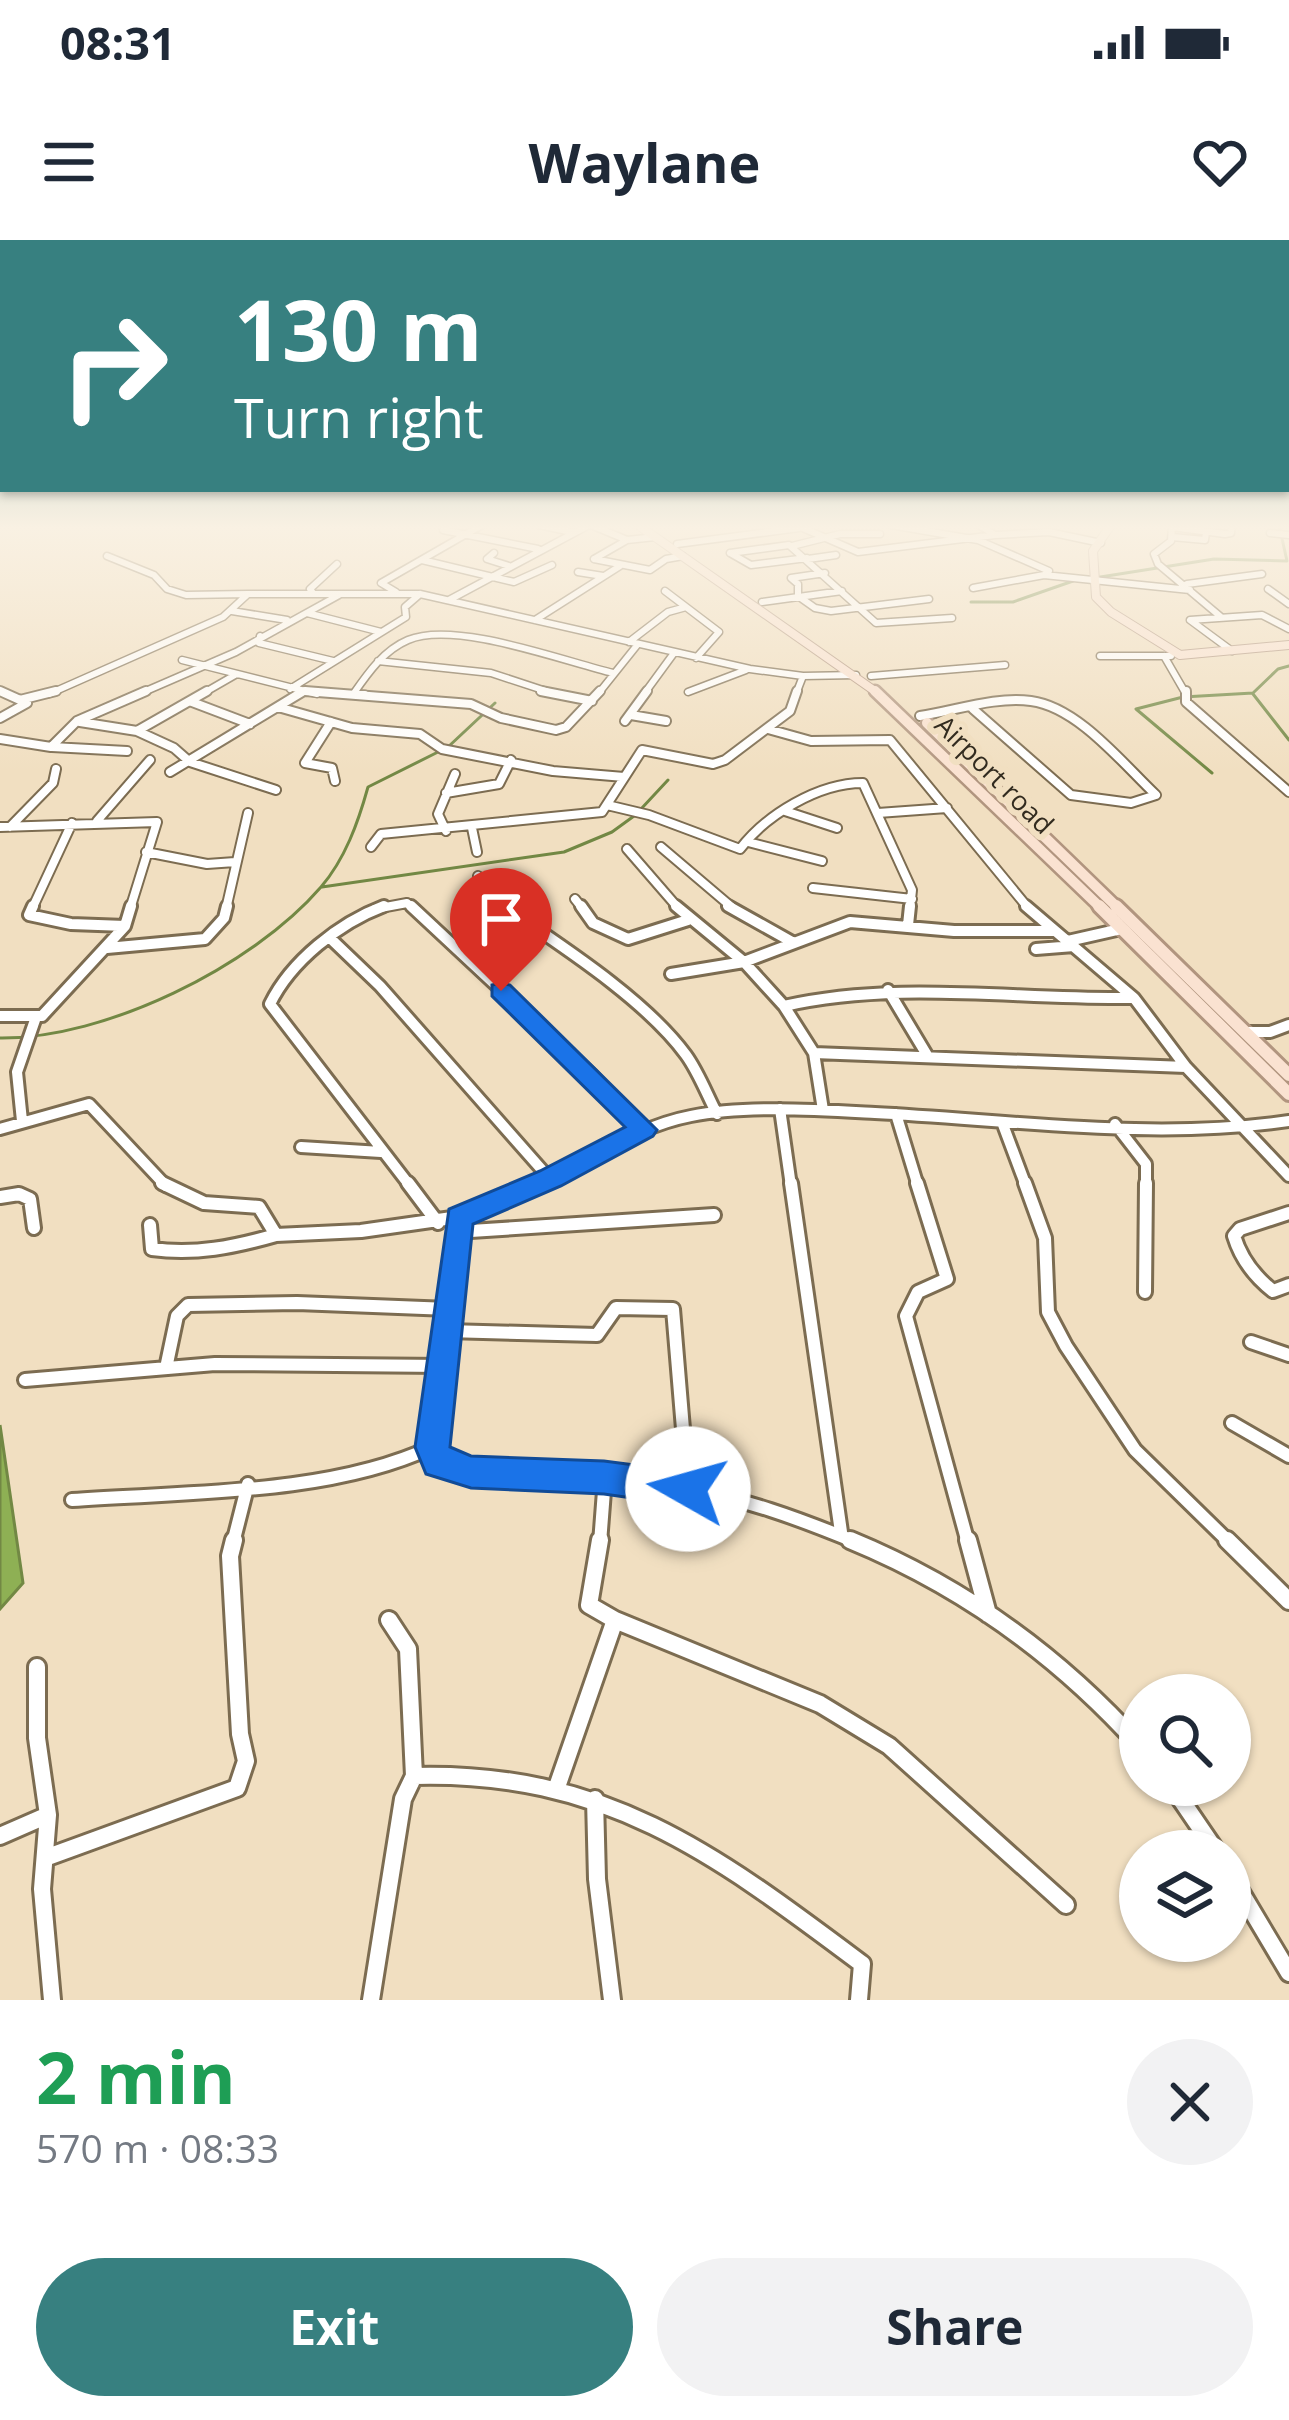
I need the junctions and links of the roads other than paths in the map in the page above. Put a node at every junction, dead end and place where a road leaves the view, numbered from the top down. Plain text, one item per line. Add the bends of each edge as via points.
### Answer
1 (236, 607) edge
2 (315, 607) edge
3 (404, 607) edge
4 (480, 607) edge
5 (555, 607) edge
6 (686, 607) joint
7 (761, 607) edge
8 (768, 607) edge
9 (817, 607) edge
10 (858, 607) edge
11 (860, 607) edge
12 (1105, 607) edge
13 (1210, 607) edge
14 (1289, 608) edge
15 (232, 611) junction
16 (307, 613) junction
17 (1262, 615) junction
18 (1221, 617) junction
19 (952, 618) dead end
20 (535, 620) junction
21 (290, 621) junction
22 (793, 628) junction
23 (1289, 628) edge
24 (382, 632) junction
25 (260, 635) junction
26 (633, 643) junction
27 (1289, 645) edge
28 (1232, 651) junction
29 (674, 653) junction
30 (1180, 655) junction
31 (1100, 656) dead end
32 (1164, 656) junction
33 (696, 658) junction
34 (182, 660) dead end
35 (333, 661) junction
36 (378, 661) junction
37 (1005, 664) dead end
38 (200, 666) junction
39 (750, 669) junction
40 (613, 673) junction
41 (235, 675) junction
42 (856, 675) junction
43 (803, 676) junction
44 (871, 676) junction
45 (290, 689) junction
46 (0, 691) edge
47 (302, 692) junction
48 (688, 692) dead end
49 (354, 693) junction
50 (30, 701) junction
51 (592, 701) junction
52 (192, 702) junction
53 (278, 707) junction
54 (974, 709) junction
55 (920, 716) junction
56 (0, 718) edge
57 (77, 721) junction
58 (666, 721) dead end
59 (331, 722) junction
60 (250, 724) junction
61 (769, 729) junction
62 (137, 731) junction
63 (0, 739) edge
64 (51, 747) junction
65 (127, 751) dead end
66 (150, 760) dead end
67 (512, 760) junction
68 (190, 762) junction
69 (56, 769) dead end
70 (170, 772) dead end
71 (455, 774) dead end
72 (624, 777) junction
73 (335, 781) dead end
74 (276, 790) dead end
75 (1289, 792) edge
76 (446, 793) junction
77 (607, 805) junction
78 (947, 808) junction
79 (784, 811) junction
80 (878, 812) junction
81 (248, 813) dead end
82 (97, 822) junction
83 (72, 823) junction
84 (1025, 826) junction
85 (5, 827) edge
86 (472, 828) junction
87 (836, 828) dead end
88 (446, 831) junction
89 (748, 842) junction
90 (661, 847) dead end
91 (371, 848) dead end
92 (627, 849) dead end
93 (146, 852) junction
94 (476, 852) dead end
95 (822, 861) dead end
96 (235, 862) junction
97 (478, 876) dead end
98 (813, 888) dead end
99 (575, 898) dead end
100 (912, 899) junction
101 (688, 920) junction
102 (124, 926) junction
103 (908, 926) junction
104 (1121, 929) junction
105 (1055, 932) junction
106 (331, 939) junction
107 (794, 943) junction
108 (1071, 944) junction
109 (107, 948) junction
110 (1036, 950) dead end
111 (744, 962) junction
112 (671, 974) dead end
113 (888, 990) junction
114 (1133, 998) junction
115 (784, 1006) junction
116 (0, 1016) edge
117 (37, 1017) junction
118 (1289, 1025) edge
119 (1245, 1032) junction
120 (814, 1053) junction
121 (927, 1055) junction
122 (1186, 1067) junction
123 (1289, 1075) edge
124 (1289, 1094) edge
125 (780, 1109) junction
126 (824, 1110) junction
127 (717, 1114) junction
128 (896, 1114) junction
129 (22, 1120) junction
130 (1289, 1121) edge
131 (1002, 1122) junction
132 (1114, 1124) junction
133 (0, 1129) edge
134 (1242, 1129) junction
135 (644, 1130) junction
136 (301, 1147) dead end
137 (381, 1152) junction
138 (1289, 1176) edge
139 (550, 1179) junction
140 (0, 1197) edge
141 (1289, 1213) edge
142 (714, 1215) dead end
143 (438, 1223) junction
144 (457, 1225) junction
145 (150, 1226) dead end
146 (34, 1228) dead end
147 (276, 1235) junction
148 (1289, 1286) edge
149 (1145, 1292) dead end
150 (448, 1309) junction
151 (446, 1331) junction
152 (1251, 1342) dead end
153 (1289, 1355) edge
154 (444, 1366) junction
155 (166, 1368) junction
156 (25, 1380) dead end
157 (1232, 1424) dead end
158 (433, 1447) junction
159 (1289, 1456) edge
160 (604, 1478) junction
161 (248, 1484) junction
162 (688, 1489) junction
163 (72, 1500) dead end
164 (841, 1532) junction
165 (1289, 1601) edge
166 (988, 1615) junction
167 (388, 1620) dead end
168 (615, 1620) junction
169 (37, 1667) dead end
170 (1119, 1724) edge
171 (414, 1776) junction
172 (558, 1784) junction
173 (596, 1799) junction
174 (48, 1815) junction
175 (0, 1836) edge
176 (45, 1858) junction
177 (1066, 1905) dead end
178 (1251, 1909) edge
179 (1289, 1973) edge
180 (52, 2000) edge
181 (370, 2000) edge
182 (612, 2000) edge
183 (859, 2000) edge

1 - 15 street
2 - 16 street
3 - 24 street via 406,617
4 - 20 street
5 - 20 street
6 - 26 street
6 - 33 street via 719,632
7 - 22 main road, Airport road
8 - 22 main road, Airport road
9 - 10 street
11 - 19 street via 886,625
12 - 30 main road
13 - 18 street
14 - 17 street
15 - 21 street
15 - 50 street
16 - 21 street
16 - 24 street
17 - 18 street
17 - 23 street
18 - 28 street via 1190,620
20 - 26 street
21 - 25 street
22 - 42 main road, Airport road
22 - 44 main road, Airport road
24 - 35 street
25 - 35 street via 259,643
25 - 38 street
26 - 29 street
26 - 40 street
27 - 28 main road
28 - 30 main road
29 - 33 street
29 - 58 street via 628,718
30 - 32 street
31 - 32 street
32 - 75 street via 1186,702
33 - 39 street
34 - 38 street
35 - 45 street
36 - 40 street via 423,635 494,643
36 - 49 street
36 - 51 street via 491,673
37 - 44 street
38 - 41 street
38 - 57 street
39 - 43 street
39 - 48 street
40 - 51 street
41 - 45 street
41 - 52 street
42 - 43 street
42 - 84 main road, Airport road
43 - 61 street via 790,711
44 - 55 main road, Airport road
45 - 47 street
46 - 50 street
47 - 49 street
47 - 53 street
49 - 51 street via 471,704 556,730
50 - 56 street
52 - 60 street
52 - 62 street
53 - 59 street
53 - 60 street
54 - 54 street via 1044,704 1156,796 1131,802 1070,795
54 - 55 street
55 - 84 main road, Airport road
57 - 62 street
57 - 64 street
59 - 67 street via 420,734 442,748
59 - 73 street via 304,759 332,768
60 - 68 street
61 - 72 street via 713,764 642,750
61 - 78 street via 811,741 887,739
62 - 68 street
63 - 64 street
64 - 65 street
66 - 82 street
67 - 72 street
67 - 76 street via 499,784
68 - 70 street
68 - 74 street
69 - 85 street via 52,783
71 - 76 street
72 - 77 street
76 - 88 street via 438,814
77 - 86 street via 592,815
77 - 89 street via 740,849
78 - 80 street
78 - 105 street
79 - 80 street via 856,782
79 - 87 street
79 - 89 street via 762,821
80 - 100 street
81 - 96 street
82 - 83 street
82 - 93 street via 156,820
83 - 85 street
83 - 102 street via 29,915
84 - 104 main road, Airport road
84 - 119 main road, Airport road
86 - 88 street
86 - 94 street
88 - 91 street via 381,834
89 - 95 street
90 - 107 street via 724,904
92 - 101 street
93 - 96 street
93 - 102 street
96 - 109 street via 214,933
97 - 127 street via 493,900 580,958 673,1039
98 - 100 street
99 - 101 street via 593,922 628,940
100 - 103 street
101 - 111 street
102 - 109 street
103 - 105 street
103 - 107 street via 850,922
104 - 108 street
104 - 124 main road, Airport road
105 - 108 street
106 - 135 street via 393,901 407,903
106 - 137 street via 290,970 270,1004
106 - 139 street
107 - 111 street
108 - 110 street
108 - 114 street
109 - 117 street
111 - 112 street
111 - 115 street
113 - 114 street
113 - 115 street
113 - 121 street
114 - 122 street
115 - 120 street
116 - 117 street
117 - 129 street via 16,1076
118 - 119 street
119 - 123 main road, Airport road
120 - 121 street
120 - 126 street
121 - 122 street
122 - 134 street
125 - 126 street
125 - 127 street
125 - 164 street
126 - 128 street
127 - 135 street
128 - 131 street
128 - 166 street via 947,1279 918,1292 906,1316
129 - 133 street
129 - 147 street via 89,1104 176,1196 259,1207
130 - 134 street
131 - 132 street
131 - 165 street via 1046,1238 1048,1312 1066,1346 1136,1450
132 - 134 street
132 - 149 street via 1146,1164
134 - 138 street
135 - 139 street
136 - 137 street
137 - 143 street
139 - 144 street
140 - 146 street via 30,1199
141 - 148 street via 1234,1236 1262,1284 1273,1291
142 - 144 street
143 - 144 street
143 - 147 street
144 - 150 street
145 - 147 street via 152,1249 180,1254
150 - 151 street
150 - 155 street via 188,1305 176,1316
151 - 154 street
151 - 162 street via 597,1335 616,1308 673,1309
152 - 153 street
154 - 155 street
154 - 158 street
155 - 156 street
157 - 159 street
158 - 160 street via 439,1462 471,1472
158 - 161 street via 395,1464
160 - 162 street
160 - 168 street via 589,1605
161 - 163 street
161 - 176 street via 230,1556 246,1761 237,1788
162 - 164 street
164 - 166 street
166 - 170 street via 1056,1658
167 - 171 street via 408,1648
168 - 172 street
168 - 177 street via 820,1704 889,1746
169 - 174 street
171 - 172 street via 460,1770
171 - 181 street via 403,1799
172 - 173 street
173 - 182 street
173 - 183 street via 650,1820 760,1887 862,1964
174 - 175 street
174 - 176 street
176 - 180 street
178 - 179 street

